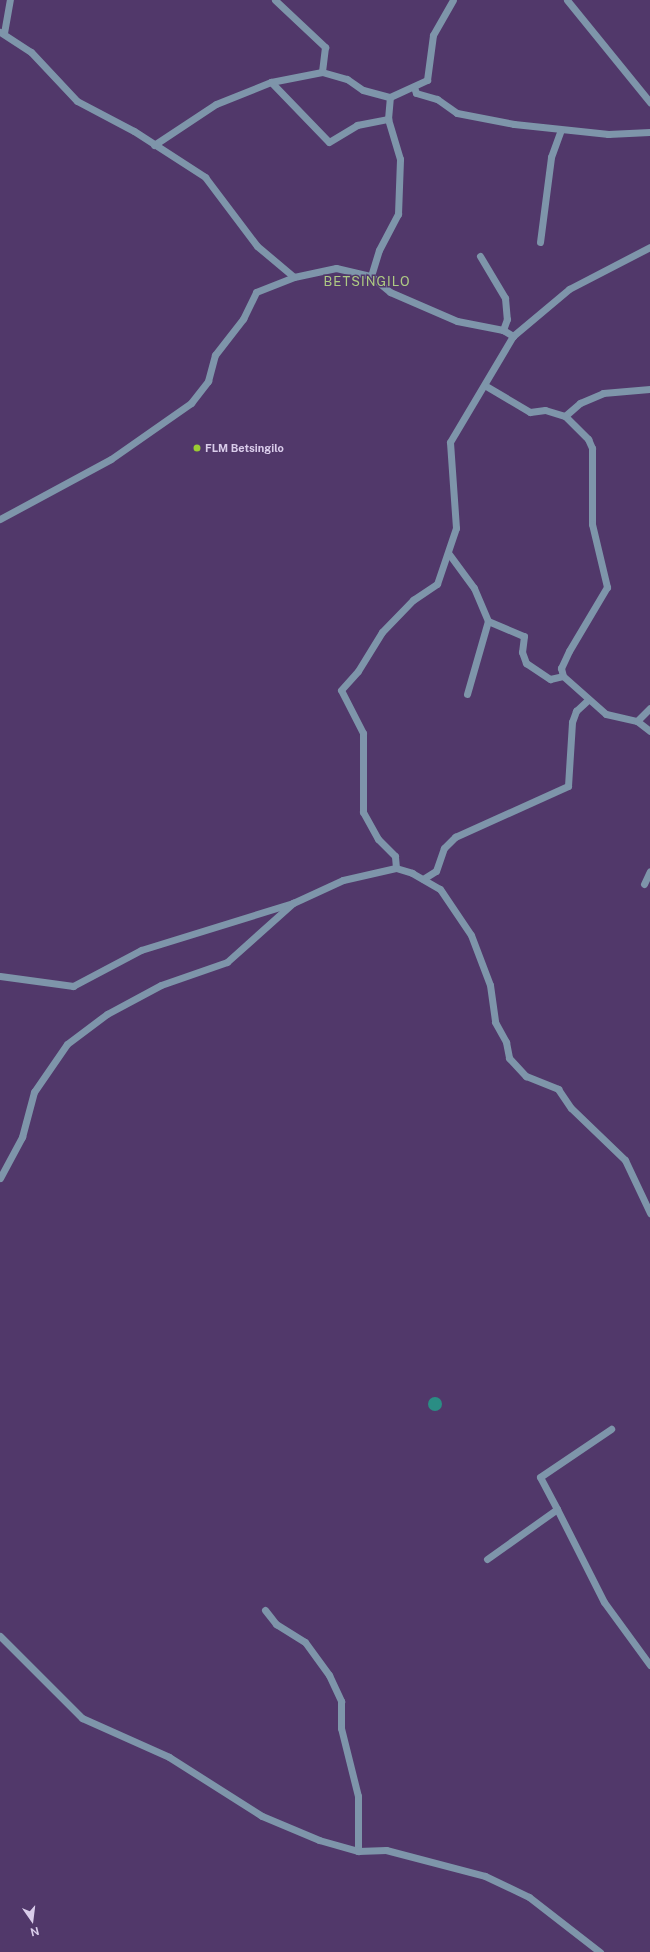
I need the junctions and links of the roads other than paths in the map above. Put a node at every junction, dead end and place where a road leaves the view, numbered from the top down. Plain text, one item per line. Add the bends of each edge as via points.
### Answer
1 (10, 0) edge
2 (275, 0) edge
3 (453, 0) edge
4 (567, 0) edge
5 (2, 32) edge
6 (322, 72) junction
7 (271, 82) junction
8 (414, 87) junction
9 (390, 97) junction
10 (650, 102) edge
11 (388, 119) junction
12 (561, 130) junction
13 (650, 132) edge
14 (154, 146) junction
15 (540, 242) dead end
16 (650, 247) edge
17 (480, 256) dead end
18 (371, 276) junction
19 (294, 277) junction
20 (503, 330) junction
21 (513, 336) junction
22 (486, 386) junction
23 (650, 389) edge
24 (565, 416) junction
25 (0, 519) edge
26 (449, 554) junction
27 (488, 621) junction
28 (564, 676) junction
29 (467, 694) dead end
30 (588, 700) junction
31 (650, 708) edge
32 (637, 721) junction
33 (650, 731) edge
34 (396, 868) junction
35 (650, 871) edge
36 (423, 879) junction
37 (644, 884) dead end
38 (293, 903) junction
39 (0, 976) edge
40 (0, 1178) edge
41 (650, 1213) edge
42 (611, 1429) dead end
43 (556, 1509) junction
44 (487, 1559) dead end
45 (265, 1610) dead end
46 (0, 1636) edge
47 (650, 1665) edge
48 (358, 1851) junction
49 (600, 1952) edge

1 - 5 street
2 - 6 street via 325,47
3 - 8 street via 433,35 427,80
4 - 10 street
5 - 14 street via 31,52 77,101
6 - 7 street
6 - 9 street via 347,79 363,90
7 - 11 street via 329,142 357,125
7 - 14 street via 216,104
8 - 9 street
8 - 12 street via 416,93 437,99 457,113
9 - 11 street
11 - 18 street via 400,160 398,214 379,250
12 - 13 street via 608,134
12 - 15 street via 551,157
14 - 19 street via 205,177 257,246
16 - 21 street via 569,289
17 - 20 street via 505,298 507,319
18 - 19 street via 336,268
18 - 20 street via 390,292 457,321
19 - 25 street via 256,292 243,319 215,355 208,381 191,403 111,459
20 - 21 street
21 - 22 street
22 - 24 street via 530,412 545,410
22 - 26 street via 463,415 450,442 456,508
23 - 24 street via 603,393 580,403
24 - 28 street via 588,439 592,448 592,524 607,587 561,668
26 - 27 street via 474,588
26 - 34 street via 437,584 413,600 382,632 358,671 341,690 363,733 363,812 378,839 395,856
27 - 28 street via 524,636 522,657 543,676 557,679
27 - 29 street
28 - 30 street via 582,689
30 - 32 street via 606,714
30 - 36 street via 576,711 572,722 568,786 455,837 444,848 436,871
31 - 32 street
32 - 33 street
34 - 36 street
34 - 38 street via 343,880
35 - 37 street
36 - 41 street via 440,889 471,935 490,985 495,1022 506,1042 509,1058 526,1076 558,1089 571,1108 625,1160
38 - 39 street via 141,950 73,986
38 - 40 street via 227,962 161,985 107,1014 67,1044 34,1092 22,1137
42 - 43 street via 540,1477
43 - 44 street
43 - 47 street via 604,1602
45 - 48 street via 276,1624 305,1642 329,1675 341,1701 341,1728 358,1796
46 - 48 street via 82,1718 169,1757 262,1816 319,1840
48 - 49 street via 386,1850 485,1876 529,1897

